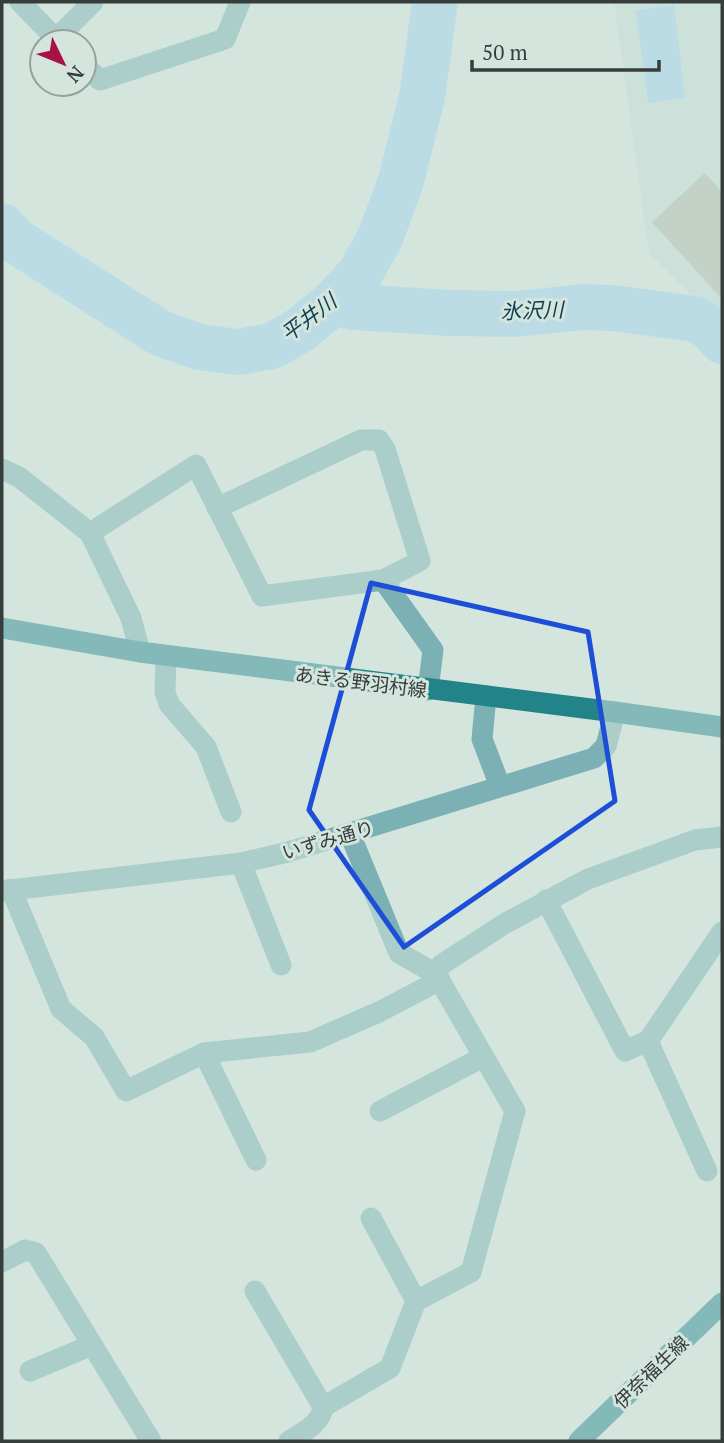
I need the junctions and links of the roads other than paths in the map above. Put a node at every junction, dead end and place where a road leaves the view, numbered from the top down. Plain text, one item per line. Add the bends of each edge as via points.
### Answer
1 (20, 2) edge
2 (93, 2) edge
3 (240, 2) edge
4 (45, 28) edge
5 (70, 28) edge
6 (98, 78) edge
7 (2, 469) edge
8 (217, 508) junction
9 (90, 533) junction
10 (383, 580) junction
11 (2, 628) edge
12 (140, 652) junction
13 (166, 656) junction
14 (428, 690) junction
15 (486, 696) junction
16 (615, 712) junction
17 (722, 727) edge
18 (500, 786) junction
19 (231, 812) dead end
20 (350, 834) junction
21 (722, 837) edge
22 (241, 863) junction
23 (6, 890) edge
24 (546, 900) junction
25 (722, 932) edge
26 (281, 965) dead end
27 (438, 977) junction
28 (648, 1041) junction
29 (204, 1053) junction
30 (483, 1057) junction
31 (380, 1111) dead end
32 (256, 1160) dead end
33 (707, 1171) dead end
34 (371, 1218) dead end
35 (2, 1262) edge
36 (255, 1291) dead end
37 (416, 1301) junction
38 (722, 1303) edge
39 (92, 1345) junction
40 (30, 1371) dead end
41 (323, 1407) junction
42 (151, 1441) edge
43 (289, 1441) edge
44 (579, 1441) edge

1 - 4 street
2 - 5 street
3 - 6 street via 225,39
7 - 9 street via 19,477
8 - 9 street via 196,465
8 - 10 street via 262,596
8 - 10 street via 361,440 379,440 420,561
9 - 12 street via 131,618
10 - 14 street via 433,650
11 - 12 main road, あきる野羽村線
12 - 13 main road, あきる野羽村線
13 - 14 main road, あきる野羽村線
13 - 19 street via 169,704 206,747
14 - 15 main road, あきる野羽村線
15 - 16 main road, あきる野羽村線
15 - 18 street via 482,739
16 - 17 main road, あきる野羽村線
16 - 18 street, いずみ通り via 606,746 594,758
18 - 20 street, いずみ通り
20 - 22 street, いずみ通り
20 - 27 street via 399,953
21 - 24 street via 695,840 588,879
22 - 23 street, いずみ通り
22 - 26 street
23 - 29 street via 61,1009 94,1037 126,1091
24 - 27 street via 441,965
24 - 28 street via 625,1051
25 - 28 street
27 - 29 street via 379,1012 310,1042
27 - 30 street
28 - 33 street
29 - 32 street
30 - 31 street
30 - 37 street via 514,1111 471,1272
34 - 37 street
35 - 39 street via 25,1250 36,1253
36 - 41 street
37 - 41 street via 390,1368
38 - 44 main road, 伊奈福生線
39 - 40 street
39 - 42 street
41 - 43 street via 310,1428

